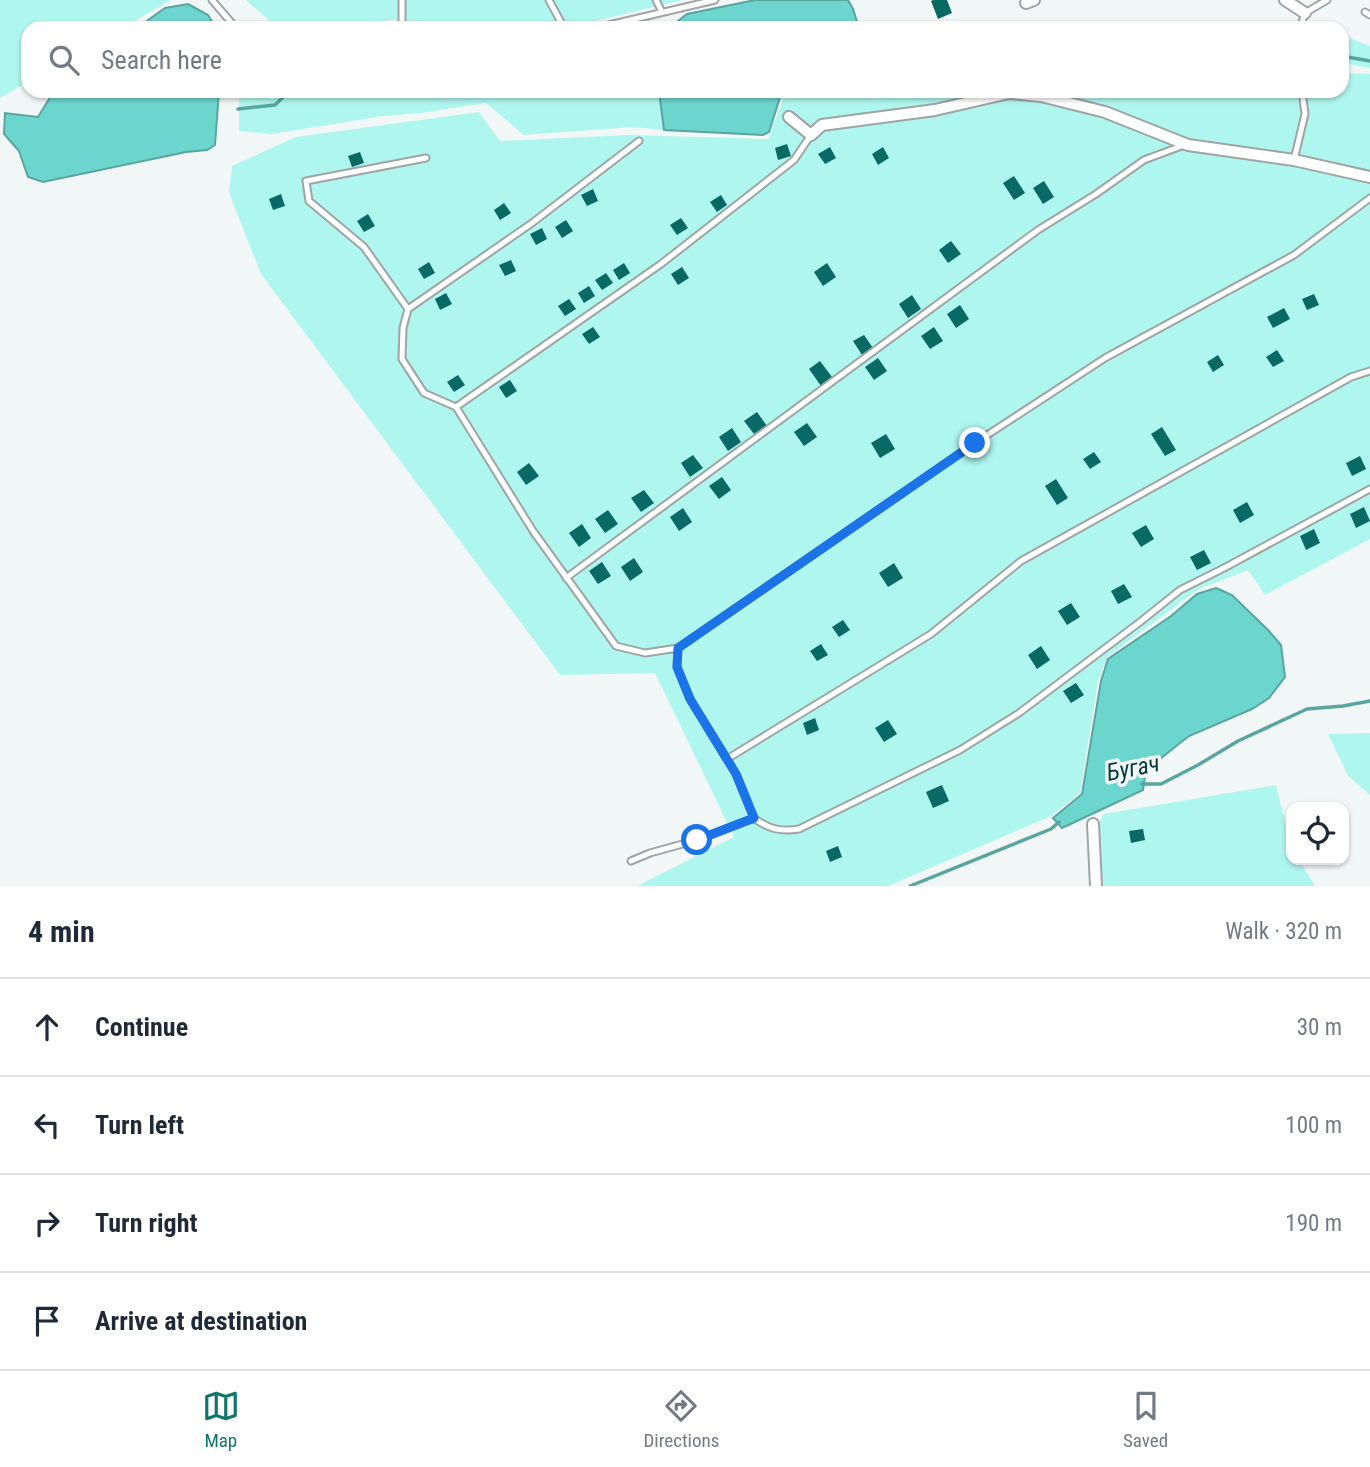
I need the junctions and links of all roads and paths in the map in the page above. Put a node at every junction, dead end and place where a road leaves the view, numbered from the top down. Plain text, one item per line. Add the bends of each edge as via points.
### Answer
1 (212, 0) edge
2 (402, 0) edge
3 (549, 0) edge
4 (656, 0) edge
5 (715, 0) edge
6 (1285, 0) edge
7 (1326, 0) edge
8 (662, 12) junction
9 (1305, 13) junction
10 (230, 21) edge
11 (402, 21) edge
12 (560, 21) edge
13 (625, 21) edge
14 (1302, 21) edge
15 (987, 98) edge
16 (1049, 98) edge
17 (1303, 98) edge
18 (789, 117) dead end
19 (811, 135) junction
20 (639, 141) dead end
21 (1187, 144) junction
22 (426, 158) dead end
23 (1294, 160) junction
24 (1370, 177) edge
25 (1370, 198) edge
26 (408, 309) junction
27 (1370, 371) edge
28 (456, 407) junction
29 (1370, 489) edge
30 (566, 578) junction
31 (678, 648) junction
32 (727, 759) junction
33 (754, 818) junction
34 (1093, 824) dead end
35 (631, 861) dead end
36 (1097, 886) edge

1 - 10 lane
2 - 11 lane
3 - 12 lane
4 - 8 lane
5 - 8 lane
6 - 9 street
7 - 9 lane
8 - 13 lane
9 - 14 lane
15 - 19 street via 822,125
16 - 21 street via 1105,112
17 - 23 lane via 1305,114
18 - 19 street
19 - 28 lane via 794,160 671,256
20 - 26 lane
21 - 23 street
21 - 30 lane via 1144,160 1038,230
22 - 26 lane via 306,181 309,201 364,247
23 - 24 street
25 - 31 lane via 1294,255 1094,365
26 - 28 lane via 402,359 424,393
27 - 32 lane via 1351,377 1021,561 931,635
28 - 30 lane
29 - 33 lane via 1180,590 1019,713 960,750 799,829 765,827
30 - 31 lane via 616,646 645,653
31 - 32 lane via 677,667 690,699
32 - 33 lane
33 - 35 lane
34 - 36 street

